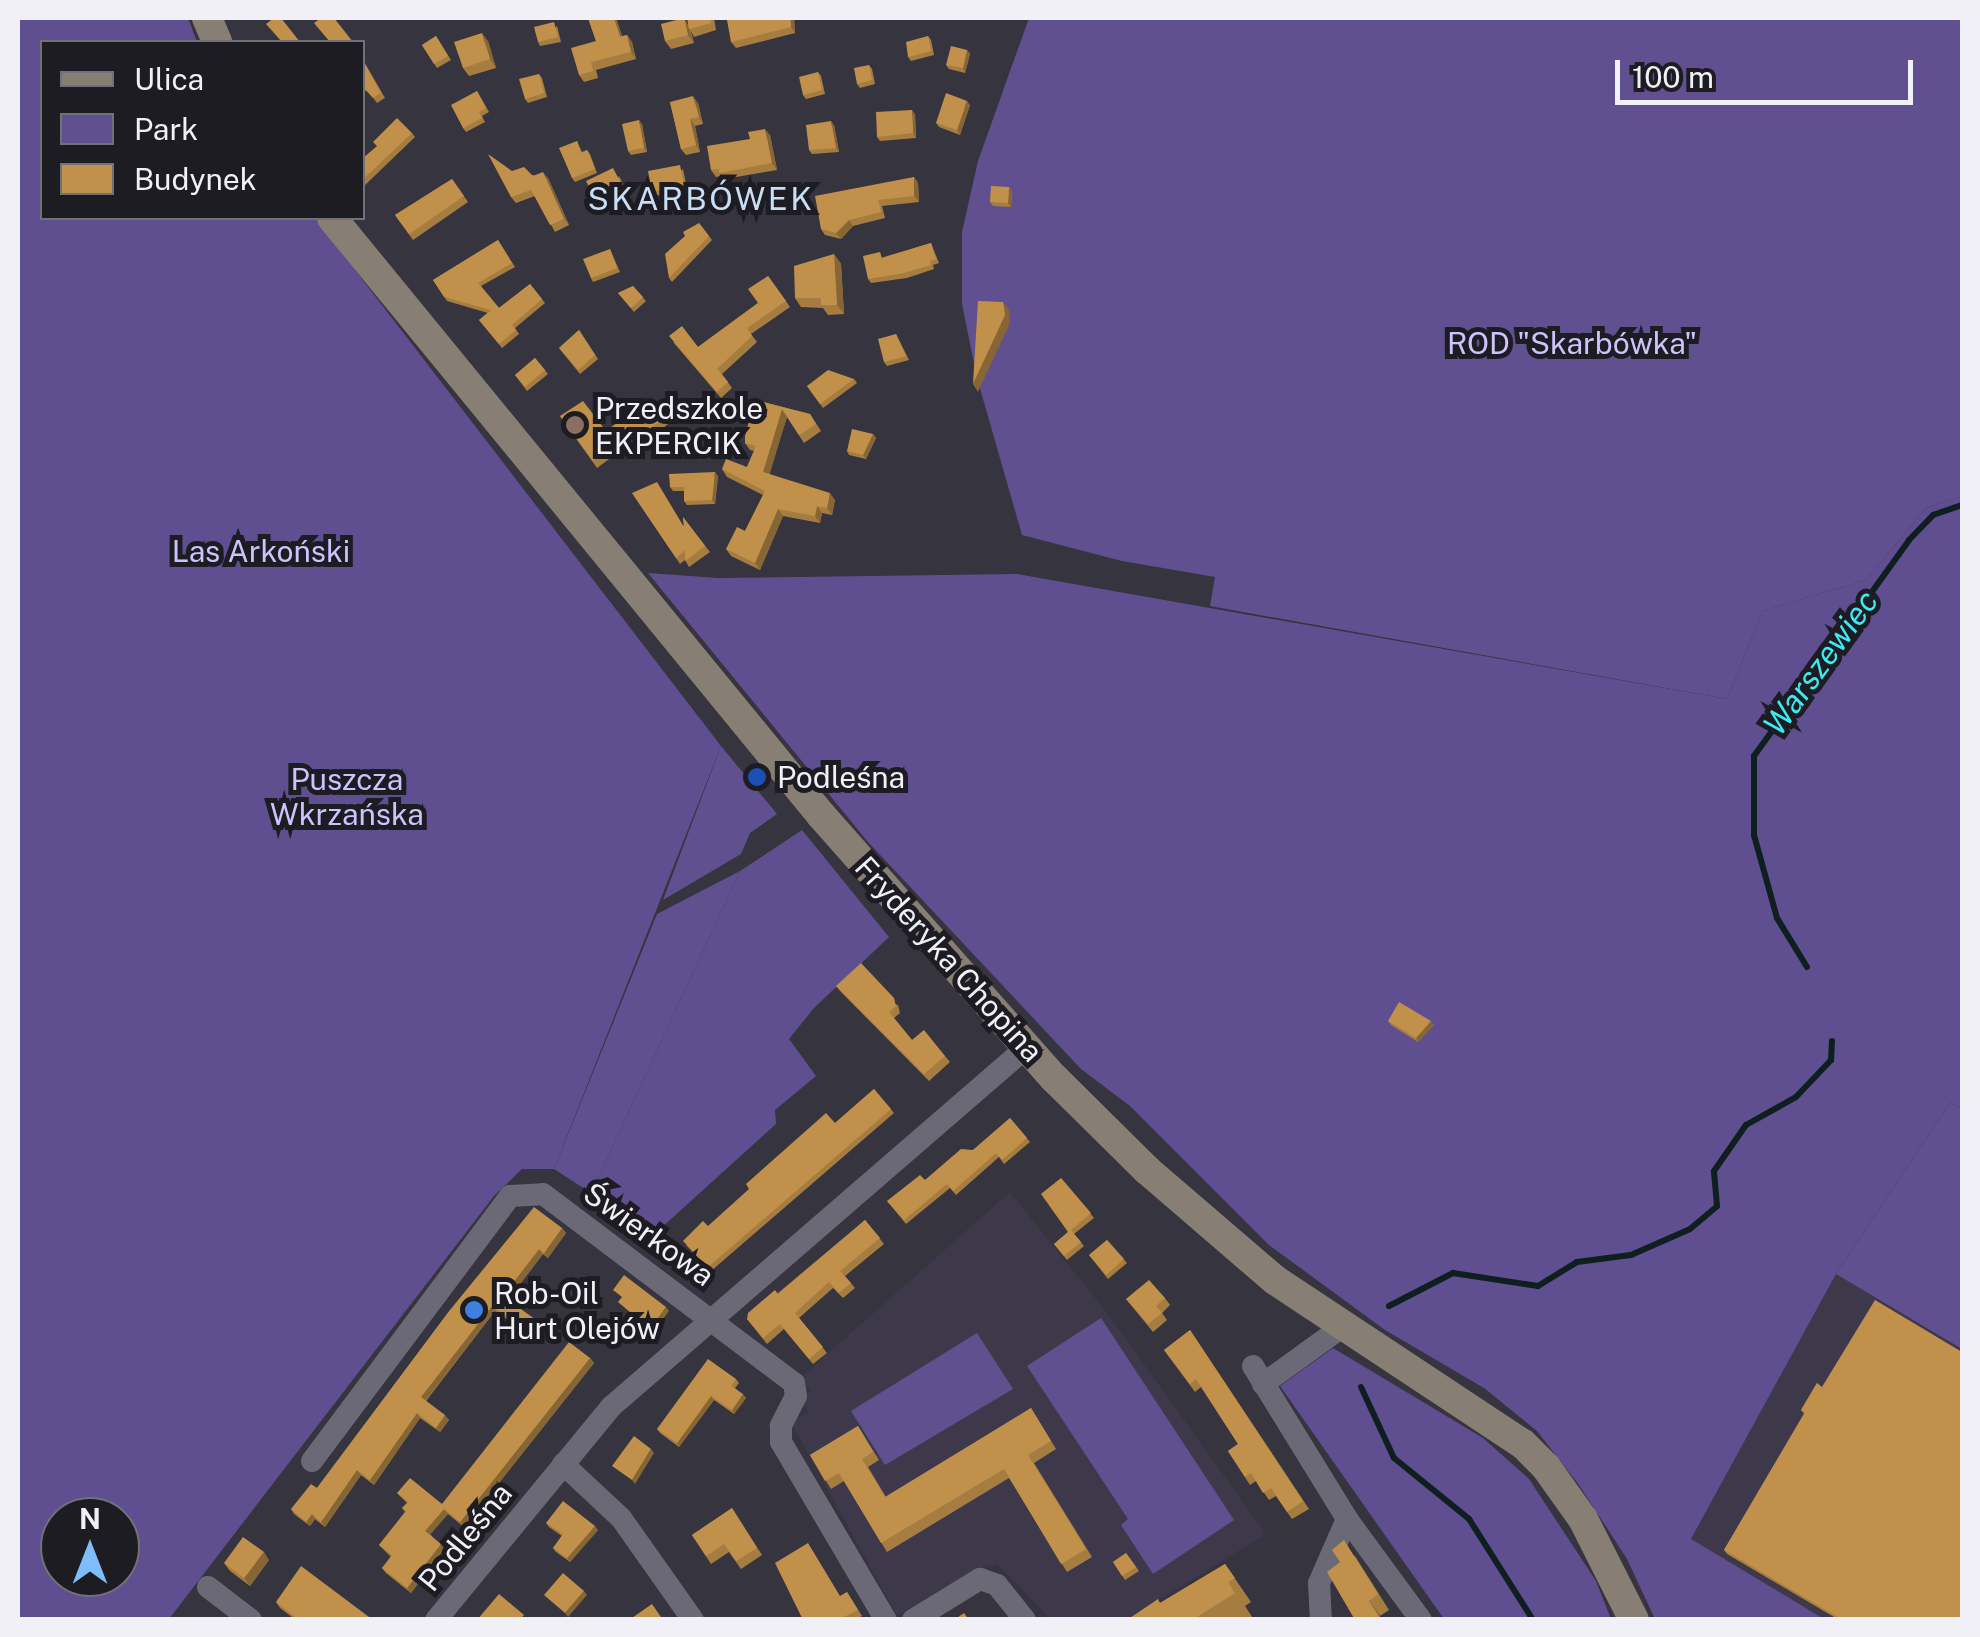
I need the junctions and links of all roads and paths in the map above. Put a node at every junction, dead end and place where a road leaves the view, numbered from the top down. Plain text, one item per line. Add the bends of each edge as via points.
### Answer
1 (334, 220) edge
2 (1026, 1047) junction
3 (712, 1318) junction
4 (1342, 1327) junction
5 (312, 1461) dead end
6 (563, 1464) junction
7 (1347, 1519) junction
8 (208, 1587) dead end
9 (251, 1620) edge
10 (436, 1620) edge
11 (692, 1620) edge
12 (886, 1620) edge
13 (914, 1620) edge
14 (1026, 1620) edge
15 (1321, 1620) edge
16 (1422, 1620) edge
17 (1634, 1620) edge

1 - 2 street, Fryderyka Chopina via 821,815
2 - 3 street, Podleśna
2 - 4 street, Fryderyka Chopina via 1148,1170 1274,1280
3 - 5 street, Świerkowa via 543,1194 510,1196
3 - 6 street, Podleśna via 612,1406
3 - 12 street, Świerkowa via 794,1382 781,1442
4 - 7 street via 1258,1375
4 - 17 street, Fryderyka Chopina via 1472,1406 1546,1467 1584,1519
6 - 10 street, Podleśna
6 - 11 street via 620,1518
7 - 15 street via 1319,1582
7 - 16 street
8 - 9 street
13 - 14 street via 980,1579 997,1585

